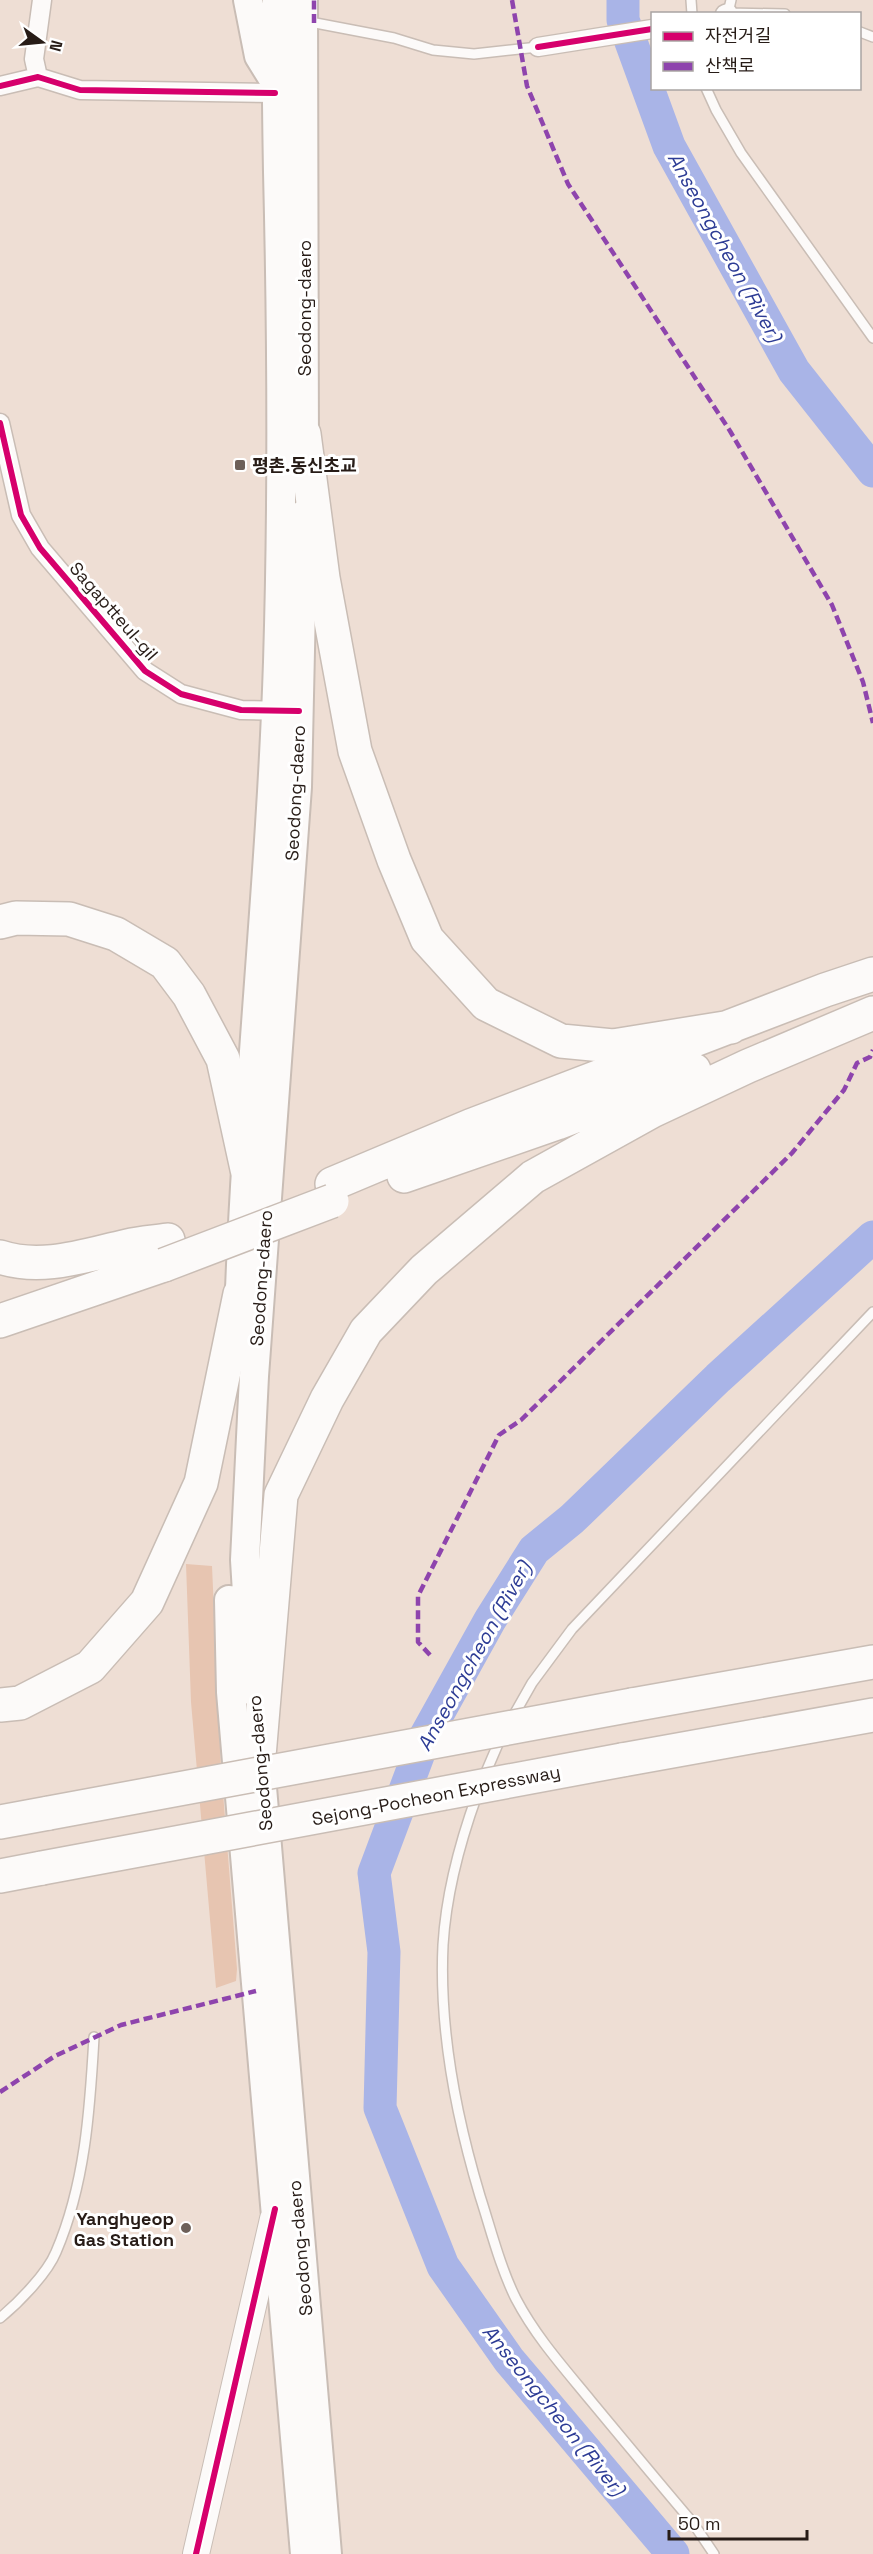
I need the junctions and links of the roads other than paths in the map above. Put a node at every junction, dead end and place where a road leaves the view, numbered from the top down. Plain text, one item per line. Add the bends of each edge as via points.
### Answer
1 (42, 0) edge
2 (248, 0) edge
3 (277, 0) edge
4 (303, 10) edge
5 (651, 29) edge
6 (538, 47) joint
7 (38, 77) junction
8 (0, 86) edge
9 (275, 88) junction
10 (707, 90) edge
11 (873, 339) edge
12 (0, 423) edge
13 (304, 434) junction
14 (287, 711) junction
15 (0, 922) edge
16 (873, 974) edge
17 (873, 1001) edge
18 (873, 1013) edge
19 (826, 1014) junction
20 (731, 1027) junction
21 (246, 1169) junction
22 (332, 1193) junction
23 (166, 1252) junction
24 (0, 1257) edge
25 (240, 1294) junction
26 (873, 1312) edge
27 (0, 1322) edge
28 (873, 1662) edge
29 (0, 1705) edge
30 (873, 1715) edge
31 (259, 1756) junction
32 (0, 1822) edge
33 (0, 1876) edge
34 (94, 2037) dead end
35 (275, 2210) junction
36 (0, 2318) edge
37 (328, 2546) edge
38 (196, 2554) edge
39 (306, 2554) edge
40 (714, 2554) edge

1 - 7 street via 34,59
2 - 9 main road via 259,56
3 - 9 main road, Seodong-daero
4 - 6 lane via 433,51 474,54
4 - 13 main road, Seodong-daero
5 - 6 street
7 - 8 street
7 - 9 street via 80,90
9 - 14 main road, Seodong-daero via 280,512
10 - 11 lane via 741,153
12 - 14 street, Sagaptteul-gil via 21,515 40,548 145,671 181,694 242,710
13 - 14 main road, Seodong-daero via 303,582
13 - 20 highway via 323,579 355,751 427,939 486,1004 561,1041 613,1046
14 - 21 main road, Seodong-daero
14 - 31 main road, Seodong-daero via 296,799 254,1376 245,1560
15 - 21 highway via 16,918 69,919 116,934 165,963 189,995 223,1059
16 - 19 highway
17 - 19 highway
18 - 19 highway
19 - 20 highway
19 - 22 highway via 558,1123
19 - 31 highway via 748,1066 652,1111 533,1177 424,1270 366,1331 327,1399 281,1495
20 - 22 highway via 470,1126
21 - 25 main road, Seodong-daero
22 - 23 highway
23 - 24 highway via 130,1245 57,1263
23 - 27 highway
25 - 29 highway via 201,1483 147,1602 90,1667 20,1703
25 - 35 main road, Seodong-daero via 230,1545 231,1692
26 - 40 lane via 572,1629 532,1683 494,1752 468,1821 443,1943 442,1981 457,2104 493,2238 516,2299 548,2351 693,2523
28 - 32 highway, bridge
30 - 33 highway, Sejong-Pocheon Expressway, bridge
31 - 37 main road, Seodong-daero
34 - 36 lane via 89,2118 76,2189 56,2254 21,2301
35 - 38 street
35 - 39 main road, Seodong-daero

